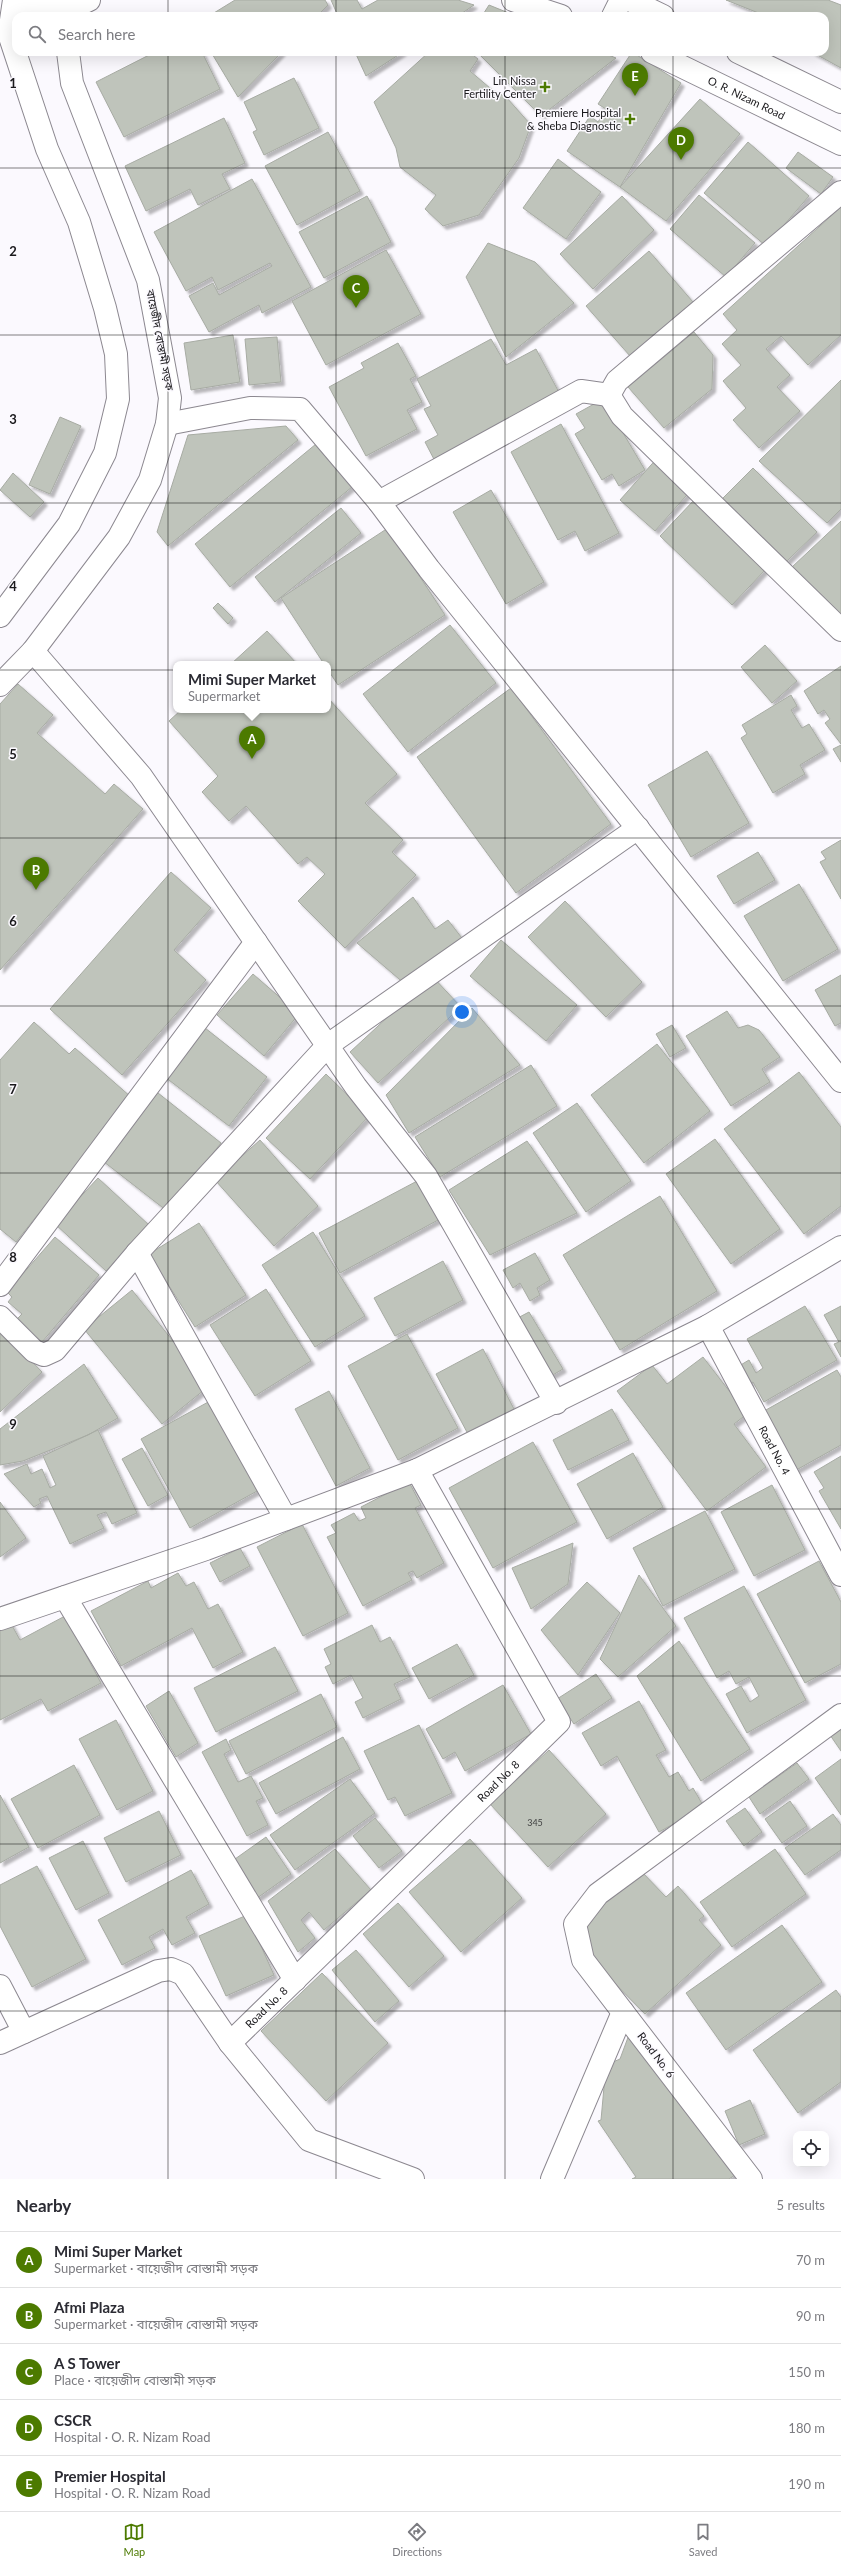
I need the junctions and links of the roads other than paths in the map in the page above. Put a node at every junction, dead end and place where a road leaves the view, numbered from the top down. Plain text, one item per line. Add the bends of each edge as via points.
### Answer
1 (14, 0) edge
2 (22, 0) edge
3 (89, 0) edge
4 (513, 0) edge
5 (621, 0) edge
6 (630, 0) edge
7 (12, 12) edge
8 (59, 12) edge
9 (65, 12) edge
10 (549, 12) edge
11 (615, 12) edge
12 (655, 12) edge
13 (12, 14) edge
14 (12, 43) edge
15 (16, 56) edge
16 (69, 56) edge
17 (660, 56) edge
18 (746, 56) edge
19 (841, 102) edge
20 (841, 144) edge
21 (841, 192) edge
22 (609, 395) junction
23 (168, 424) junction
24 (379, 502) junction
25 (0, 616) edge
26 (841, 630) edge
27 (33, 651) junction
28 (0, 685) edge
29 (638, 828) junction
30 (256, 942) junction
31 (328, 1046) junction
32 (841, 1081) edge
33 (841, 1247) edge
34 (137, 1253) junction
35 (0, 1285) edge
36 (0, 1317) edge
37 (708, 1326) junction
38 (556, 1403) junction
39 (417, 1470) junction
40 (286, 1519) junction
41 (841, 1575) edge
42 (65, 1597) junction
43 (0, 1619) edge
44 (841, 1715) edge
45 (295, 1980) junction
46 (0, 1986) edge
47 (623, 2012) junction
48 (24, 2032) junction
49 (0, 2043) edge
50 (230, 2043) junction
51 (413, 2179) edge
52 (552, 2179) edge
53 (751, 2179) edge

1 - 7 street
2 - 8 street
3 - 9 street
4 - 10 street
5 - 11 street
6 - 12 street
13 - 14 street via 9,34
15 - 25 street via 47,149 79,222 105,308 116,354 118,399 105,453 69,524
16 - 23 street, বায়েজীদ বোস্তামী সড়ক via 72,83 148,280 170,398
17 - 20 street, O. R. Nizam Road
18 - 19 street
21 - 22 street via 617,380
22 - 24 street via 580,391
22 - 26 street via 622,416
23 - 24 street via 250,408 300,409
23 - 27 street, বায়েজীদ বোস্তামী সড়ক via 150,480 119,537
24 - 29 street via 429,569
27 - 28 street, বায়েজীদ বোস্তামী সড়ক
27 - 30 street via 141,776
29 - 31 street
29 - 32 street
30 - 31 street
30 - 35 street
31 - 34 street
31 - 38 street via 356,1087 426,1176
33 - 37 street
34 - 36 street via 55,1350 44,1355 34,1351
34 - 40 street
37 - 38 street
37 - 41 street, Road No. 4
38 - 39 street
39 - 40 street
39 - 45 street, Road No. 8 via 559,1722
40 - 42 street
42 - 43 street
42 - 45 street
44 - 47 street, Road No. 6 via 598,1894 575,1924 583,1960
45 - 50 street, Road No. 8
46 - 48 street
47 - 52 street
47 - 53 street, Road No. 6
48 - 49 street
48 - 50 street via 158,1971 171,1969 183,1974
50 - 51 street via 309,2140

